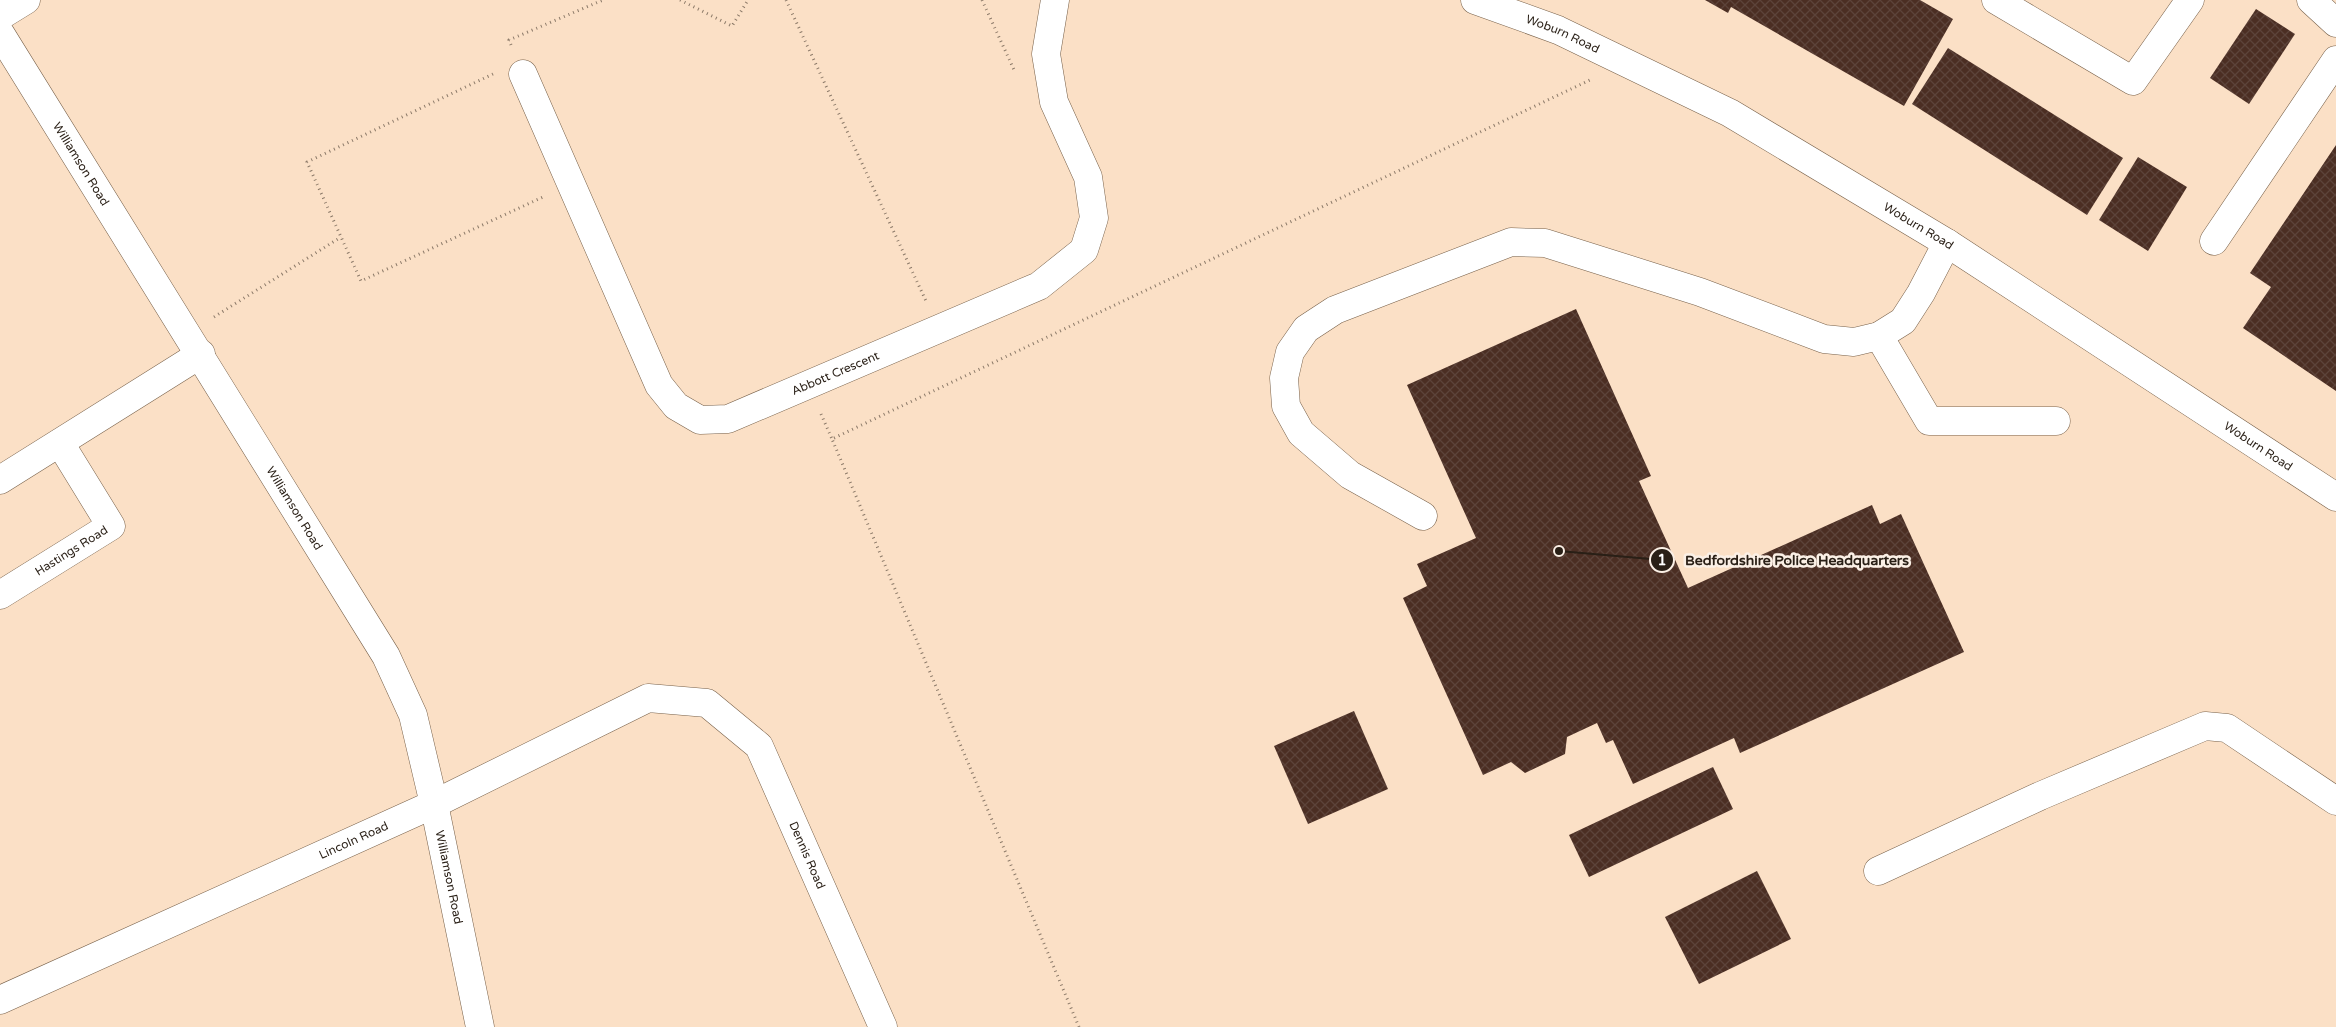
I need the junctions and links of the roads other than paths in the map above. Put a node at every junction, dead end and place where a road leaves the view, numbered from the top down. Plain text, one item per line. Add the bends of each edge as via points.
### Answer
1 (26, 0) edge
2 (1055, 0) edge
3 (1475, 0) edge
4 (1996, 0) edge
5 (2190, 0) edge
6 (2311, 0) edge
7 (0, 16) edge
8 (2336, 23) edge
9 (0, 33) edge
10 (2336, 60) edge
11 (521, 68) road end
12 (2214, 242) dead end
13 (1946, 243) junction
14 (1879, 336) junction
15 (194, 344) junction
16 (2056, 421) dead end
17 (60, 443) junction
18 (0, 480) edge
19 (2336, 496) edge
20 (1423, 516) dead end
21 (0, 595) edge
22 (707, 703) joint
23 (2336, 801) edge
24 (434, 804) junction
25 (1878, 871) dead end
26 (0, 1000) edge
27 (480, 1027) edge
28 (883, 1027) edge

1 - 7 street
2 - 11 street, Abbott Crescent via 1046,54 1054,102 1088,177 1094,218 1084,250 1038,286 728,420 700,420 676,406 659,385
3 - 13 street, Woburn Road via 1558,30 1730,113
4 - 5 street via 2133,81
6 - 8 street
9 - 15 street, Williamson Road
10 - 12 street
13 - 14 street via 1903,321
13 - 19 street, Woburn Road
14 - 16 street via 1929,421
14 - 20 street via 1854,342 1824,339 1700,292 1545,243 1511,242 1335,310 1306,329 1290,352 1284,378 1286,406 1301,433 1350,475
15 - 17 street
15 - 24 street, Williamson Road via 386,656 413,715
17 - 18 street
17 - 21 street, Hastings Road via 111,526
22 - 24 street, Lincoln Road via 648,698
22 - 28 street, Dennis Road via 758,746
23 - 25 street via 2227,728 2205,726 2040,796
24 - 26 street, Lincoln Road
24 - 27 street, Williamson Road

